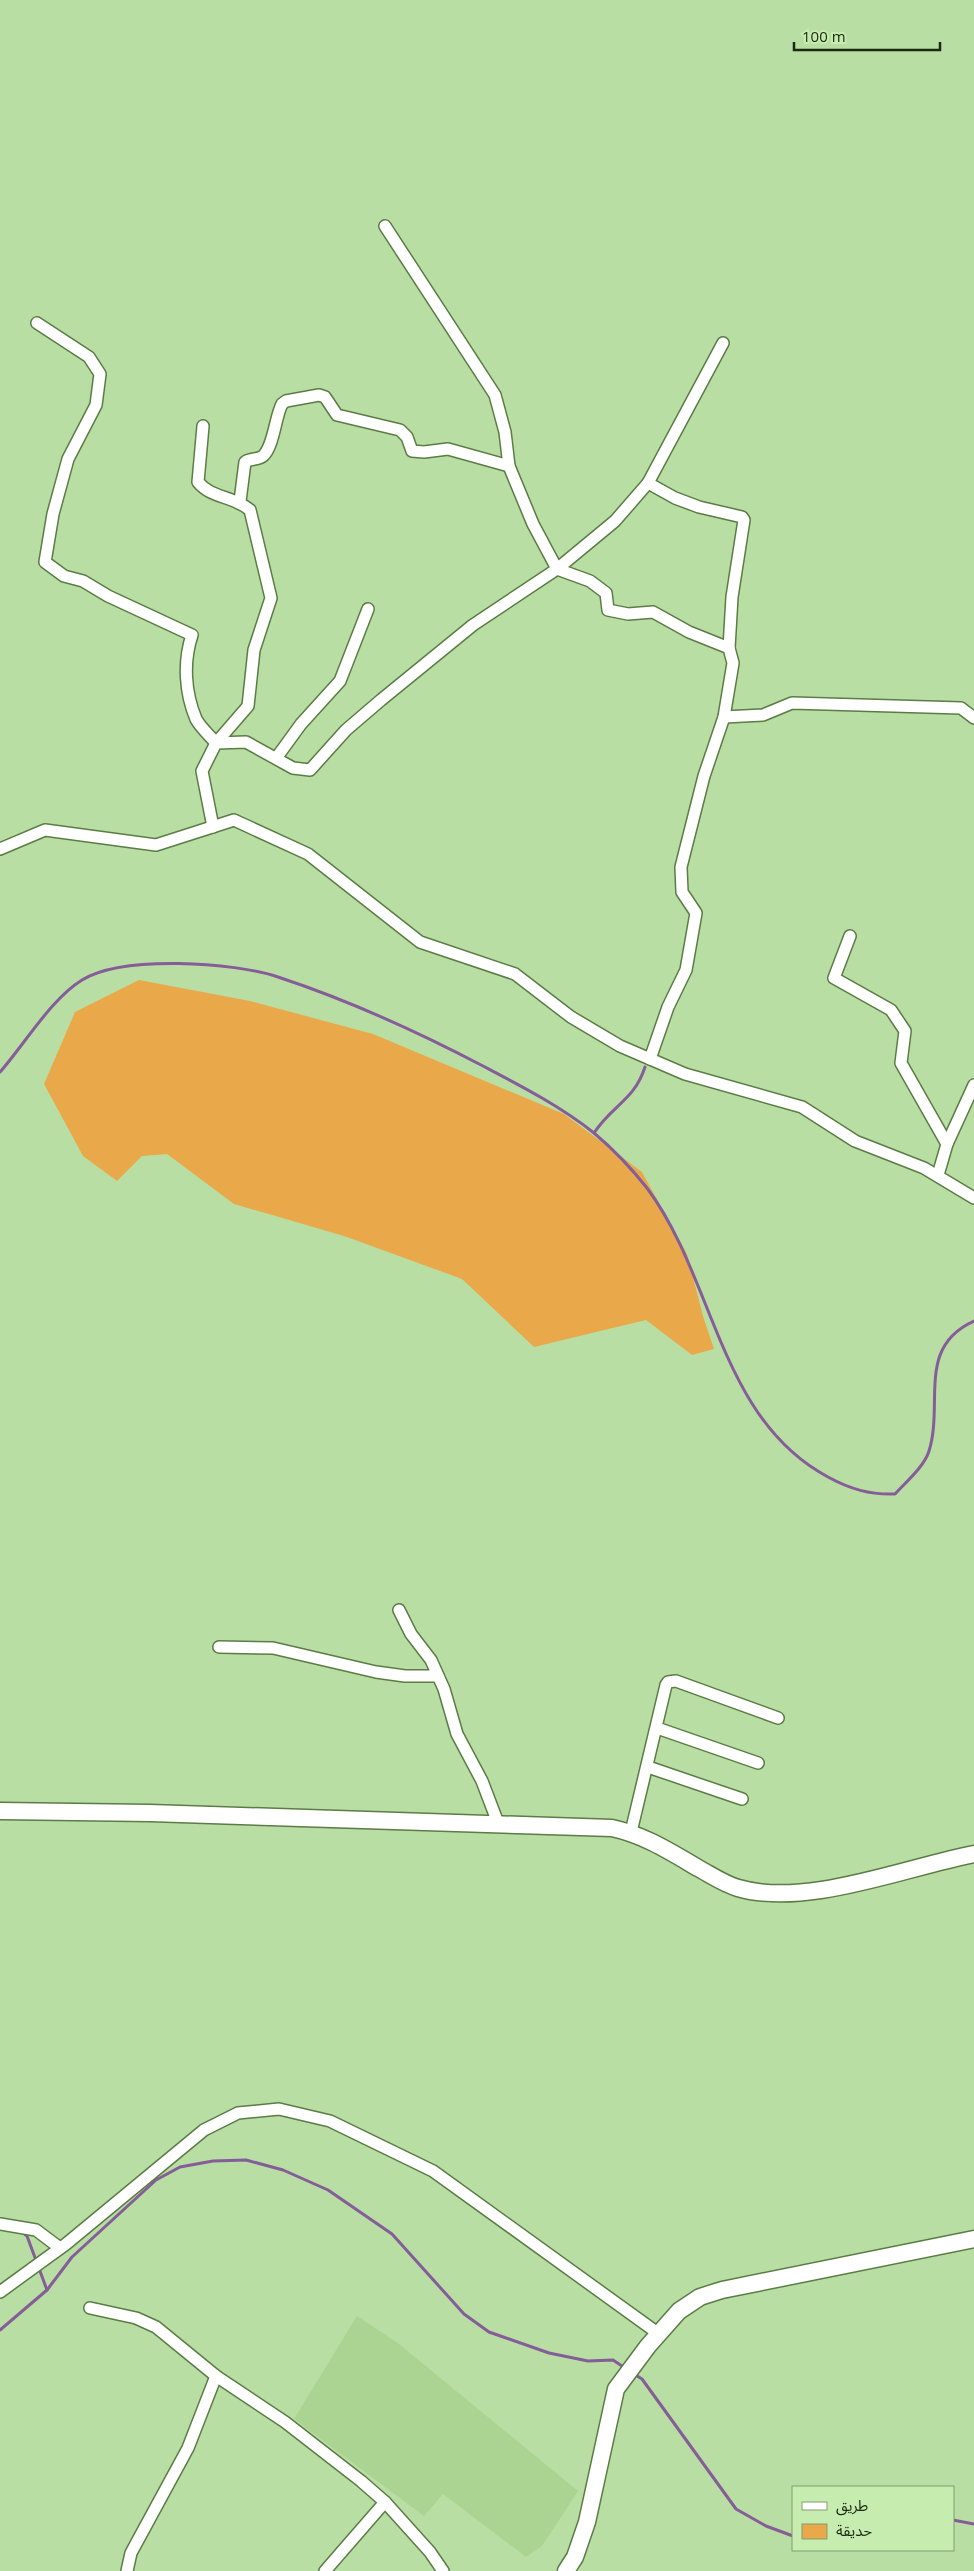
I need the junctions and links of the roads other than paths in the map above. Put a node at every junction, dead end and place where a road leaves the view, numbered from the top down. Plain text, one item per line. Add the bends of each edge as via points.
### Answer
1 (385, 226) dead end
2 (37, 324) dead end
3 (723, 343) dead end
4 (203, 426) dead end
5 (510, 466) junction
6 (648, 483) junction
7 (240, 501) junction
8 (557, 568) junction
9 (368, 609) dead end
10 (729, 648) junction
11 (724, 717) junction
12 (974, 718) edge
13 (216, 743) junction
14 (277, 757) junction
15 (213, 827) junction
16 (0, 849) edge
17 (850, 936) dead end
18 (650, 1059) junction
19 (974, 1085) edge
20 (948, 1144) junction
21 (938, 1175) junction
22 (974, 1198) edge
23 (400, 1610) dead end
24 (219, 1647) dead end
25 (438, 1676) junction
26 (778, 1718) dead end
27 (657, 1728) junction
28 (758, 1763) dead end
29 (648, 1767) junction
30 (742, 1799) dead end
31 (0, 1811) edge
32 (498, 1824) junction
33 (631, 1832) junction
34 (974, 1854) edge
35 (0, 2224) edge
36 (972, 2240) edge
37 (60, 2248) junction
38 (0, 2292) edge
39 (90, 2308) dead end
40 (659, 2334) junction
41 (216, 2376) junction
42 (385, 2502) junction
43 (563, 2570) edge
44 (127, 2571) edge
45 (325, 2571) edge
46 (443, 2571) edge

1 - 5 street via 495,395
2 - 13 street via 89,357 100,374 96,405 68,459 53,514 45,562 64,576 83,581 192,635 188,645 185,684 197,720
3 - 6 street
4 - 7 street via 198,482 206,491
5 - 7 street via 448,449 412,451 400,430 337,415 328,399 319,395 282,404 266,451 260,458 245,462
5 - 8 street via 533,524
6 - 8 street via 615,521
6 - 10 street via 699,507 744,520 732,597
7 - 13 street via 250,510 271,598 254,650 248,706
8 - 10 street via 590,581 606,593 608,610 628,614 653,612 689,632
8 - 14 street via 473,625 346,730 310,770 294,768
9 - 14 street via 340,681 301,724
10 - 11 street via 733,663
11 - 12 street via 763,715 792,703 961,708
11 - 18 street via 704,776 681,867 682,892 696,913 686,970 668,1007
13 - 14 street via 246,742
13 - 15 street via 202,771
15 - 16 street via 156,845 44,830
15 - 18 street via 234,820 308,854 420,942 515,974 593,1031
17 - 20 street via 834,978 891,1010 905,1031 900,1063
18 - 21 street via 685,1074 802,1108 855,1141
19 - 20 street
20 - 21 street
21 - 22 street
23 - 25 street
24 - 25 street via 273,1648 386,1673
25 - 32 street via 457,1734 482,1781
26 - 27 street via 672,1681 666,1685
27 - 28 street
27 - 29 street
29 - 30 street
29 - 33 street
31 - 32 street
32 - 33 street via 593,1826
33 - 34 street via 722,1882 739,1888 785,1893 826,1888
35 - 37 street via 36,2230
36 - 40 street via 722,2290 700,2297 679,2311
37 - 38 street
37 - 40 street via 204,2130 238,2113 279,2109 330,2121 434,2171
39 - 41 street via 136,2318 156,2328
40 - 43 street via 616,2389 587,2522 575,2557
41 - 42 street via 285,2422
41 - 44 street via 188,2448 131,2553
42 - 45 street
42 - 46 street

